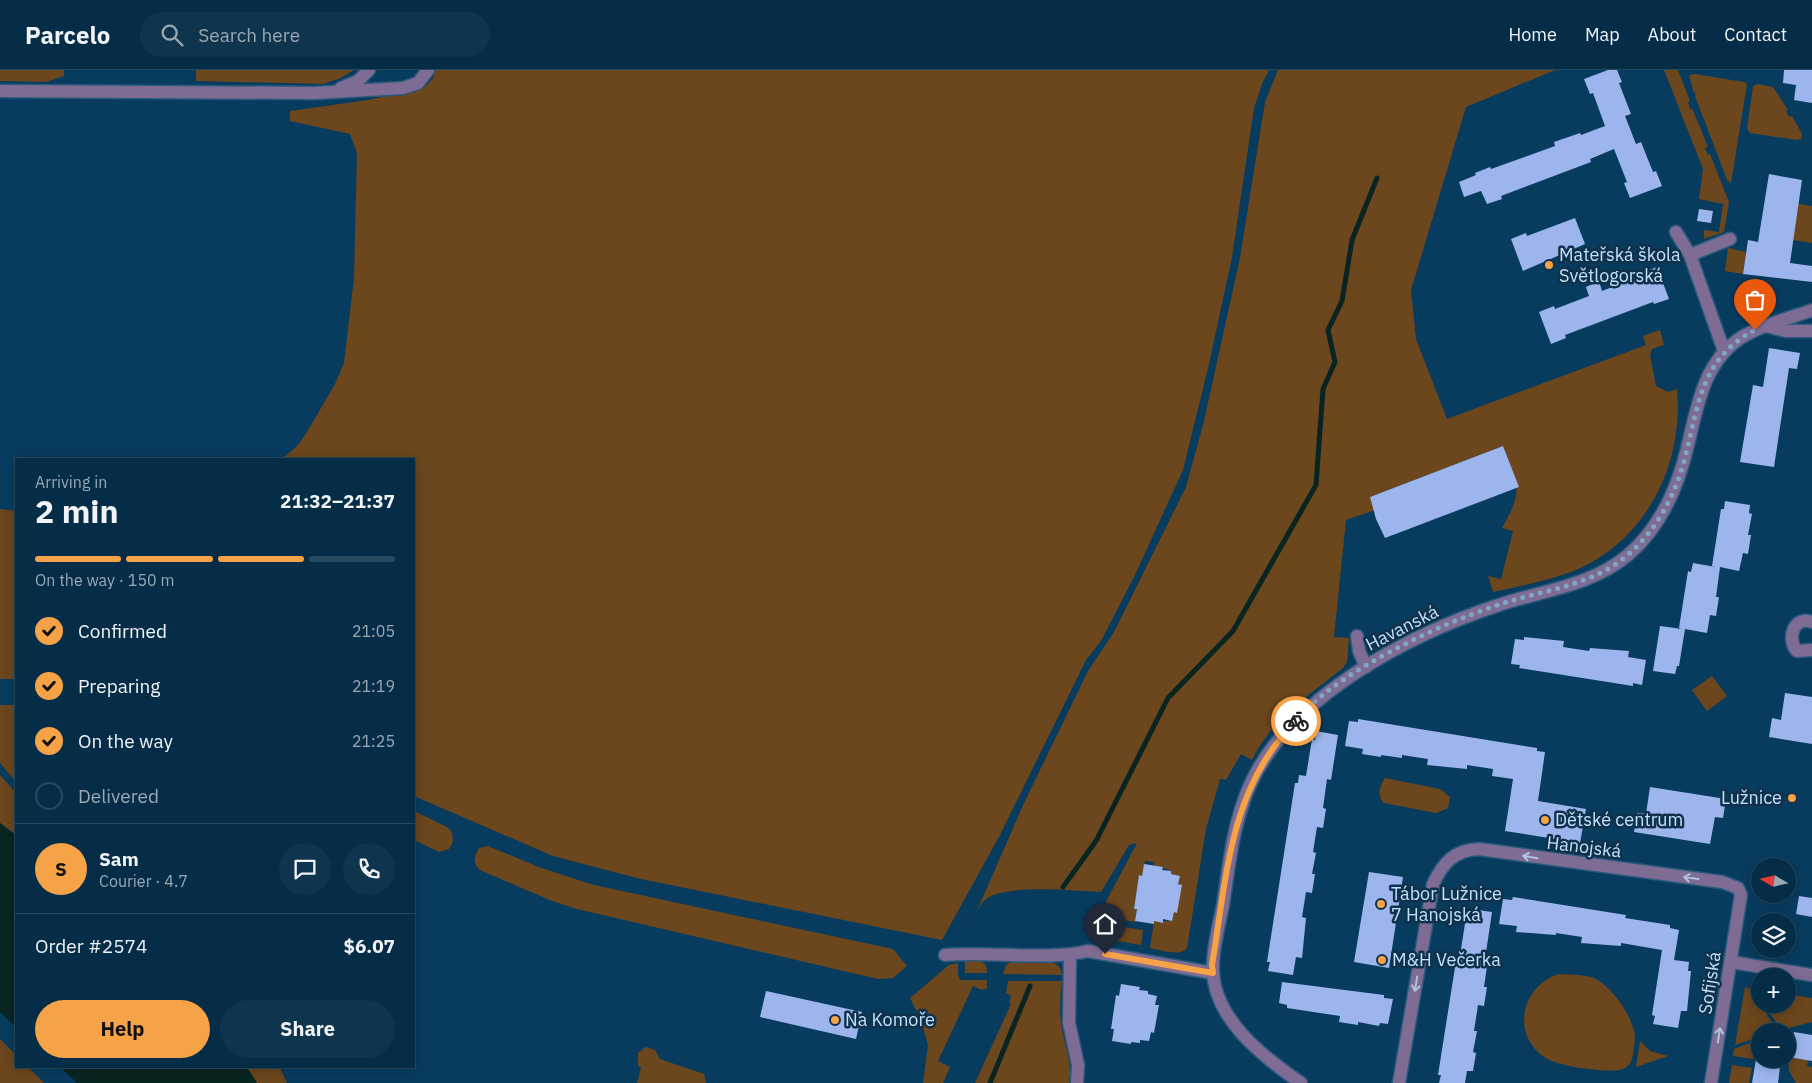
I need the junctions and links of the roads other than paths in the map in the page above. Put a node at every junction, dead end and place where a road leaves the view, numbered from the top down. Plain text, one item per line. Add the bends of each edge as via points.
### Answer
1 (369, 70) edge
2 (428, 70) edge
3 (0, 91) edge
4 (327, 92) junction
5 (1676, 232) dead end
6 (1730, 239) dead end
7 (1690, 255) junction
8 (1812, 310) edge
9 (1766, 326) junction
10 (1812, 331) edge
11 (1724, 351) junction
12 (1812, 622) edge
13 (1357, 636) dead end
14 (1812, 650) edge
15 (1366, 667) junction
16 (1738, 888) joint
17 (944, 955) dead end
18 (1070, 955) junction
19 (1731, 962) junction
20 (1213, 973) junction
21 (1812, 975) edge
22 (1077, 1083) edge
23 (1301, 1083) edge
24 (1399, 1083) edge
25 (1712, 1083) edge

1 - 4 street via 348,86
2 - 4 street via 418,83 403,88
3 - 4 street via 134,94
5 - 7 street
6 - 7 street
7 - 11 street
8 - 9 street
9 - 10 street via 1786,331
9 - 11 street via 1740,338
11 - 15 street, Havanská via 1703,387 1682,468 1669,502 1631,552 1610,569 1586,580 1470,614
12 - 14 street via 1806,620 1797,624 1791,641 1797,651
13 - 15 street via 1359,652
15 - 20 street, Havanská via 1328,690 1284,732 1259,767 1239,816
16 - 19 street, Sofijská via 1741,895
16 -> 24 street, Hanojská via 1722,882 1479,849 1458,853 1444,866 1433,884
17 - 18 street
18 - 20 street via 1088,951
18 - 22 street via 1069,1023 1078,1065
19 - 21 street
25 -> 19 street, Sofijská
20 - 23 street, Havanská via 1221,1003 1231,1020 1256,1046

